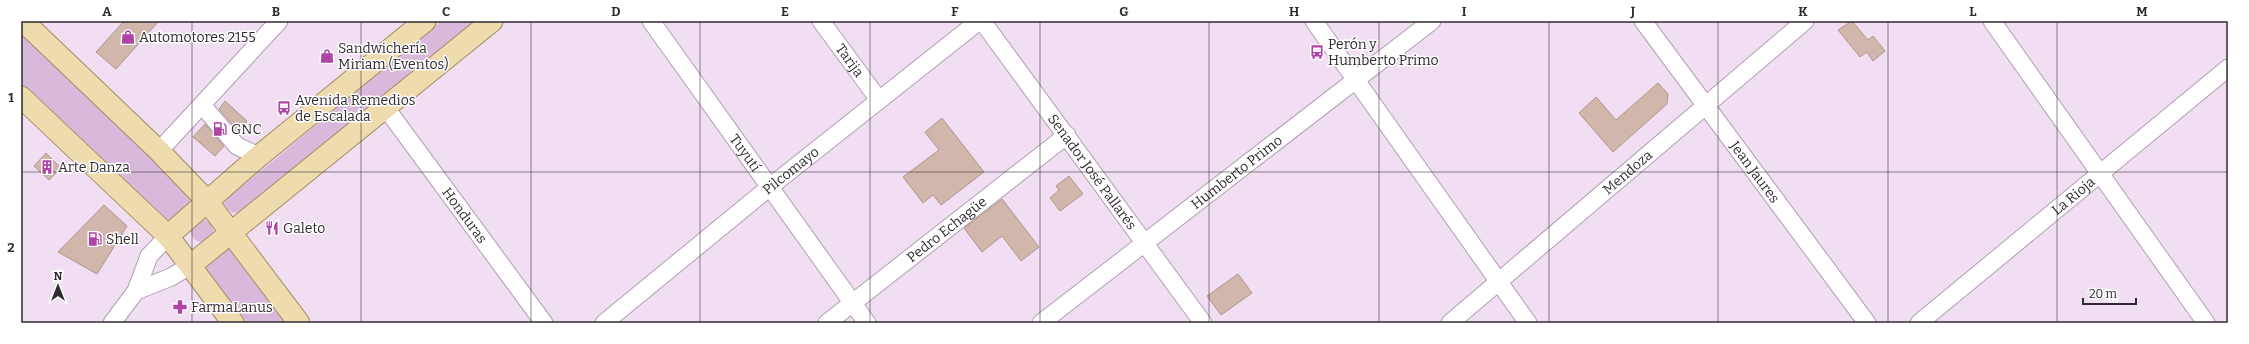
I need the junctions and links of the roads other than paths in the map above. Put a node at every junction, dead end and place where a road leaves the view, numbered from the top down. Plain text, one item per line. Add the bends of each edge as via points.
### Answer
1 (23, 21) edge
2 (279, 21) edge
3 (425, 21) edge
4 (492, 21) edge
5 (650, 21) edge
6 (821, 21) edge
7 (980, 21) edge
8 (1314, 21) edge
9 (1432, 21) edge
10 (1643, 21) edge
11 (1805, 21) edge
12 (1992, 21) edge
13 (2228, 68) edge
14 (1356, 80) junction
15 (21, 97) edge
16 (879, 100) junction
17 (202, 105) junction
18 (1706, 106) junction
19 (386, 108) junction
20 (1067, 135) junction
21 (159, 151) junction
22 (260, 156) junction
23 (2100, 175) junction
24 (771, 186) junction
25 (206, 201) junction
26 (232, 232) junction
27 (168, 236) junction
28 (1144, 242) junction
29 (191, 264) junction
30 (1499, 281) junction
31 (132, 298) junction
32 (853, 303) junction
33 (112, 323) edge
34 (126, 323) edge
35 (233, 323) edge
36 (299, 323) edge
37 (544, 323) edge
38 (604, 323) edge
39 (827, 323) edge
40 (867, 323) edge
41 (1041, 323) edge
42 (1203, 323) edge
43 (1450, 323) edge
44 (1528, 323) edge
45 (1867, 323) edge
46 (1920, 323) edge
47 (2206, 323) edge

1 - 21 main road
2 - 17 street
3 - 22 main road
4 - 19 main road
5 - 24 street, Tuyutí
6 - 16 street, Tarija
7 - 16 street, Pilcomayo
7 - 20 street, Senador José Pallarés
8 - 14 street
9 - 14 street, Humberto Primo
10 - 18 street, Jean Jaures
11 - 18 street, Mendoza
12 - 23 street
13 - 23 street, La Rioja
14 - 28 street, Humberto Primo
14 - 30 street
15 - 27 main road
16 - 24 street, Pilcomayo
17 - 21 street
17 - 22 street via 237,146
18 - 30 street, Mendoza
18 - 45 street, Jean Jaures
19 - 26 main road
19 - 37 street, Honduras
20 - 28 street, Senador José Pallarés
20 - 32 street, Pedro Echagüe
21 - 25 main road
22 - 25 main road
23 - 46 street, La Rioja
23 - 47 street
24 - 32 street, Tuyutí
24 - 38 street, Pilcomayo
25 - 26 main road
25 - 27 main road
26 - 29 main road
26 - 36 main road
27 - 29 main road
27 - 31 street via 149,256
28 - 41 street, Humberto Primo
28 - 42 street, Senador José Pallarés
29 - 31 street
29 - 35 main road
30 - 43 street, Mendoza
30 - 44 street
31 - 33 street
31 - 34 street
32 - 39 street, Pedro Echagüe
32 - 40 street, Tuyutí

